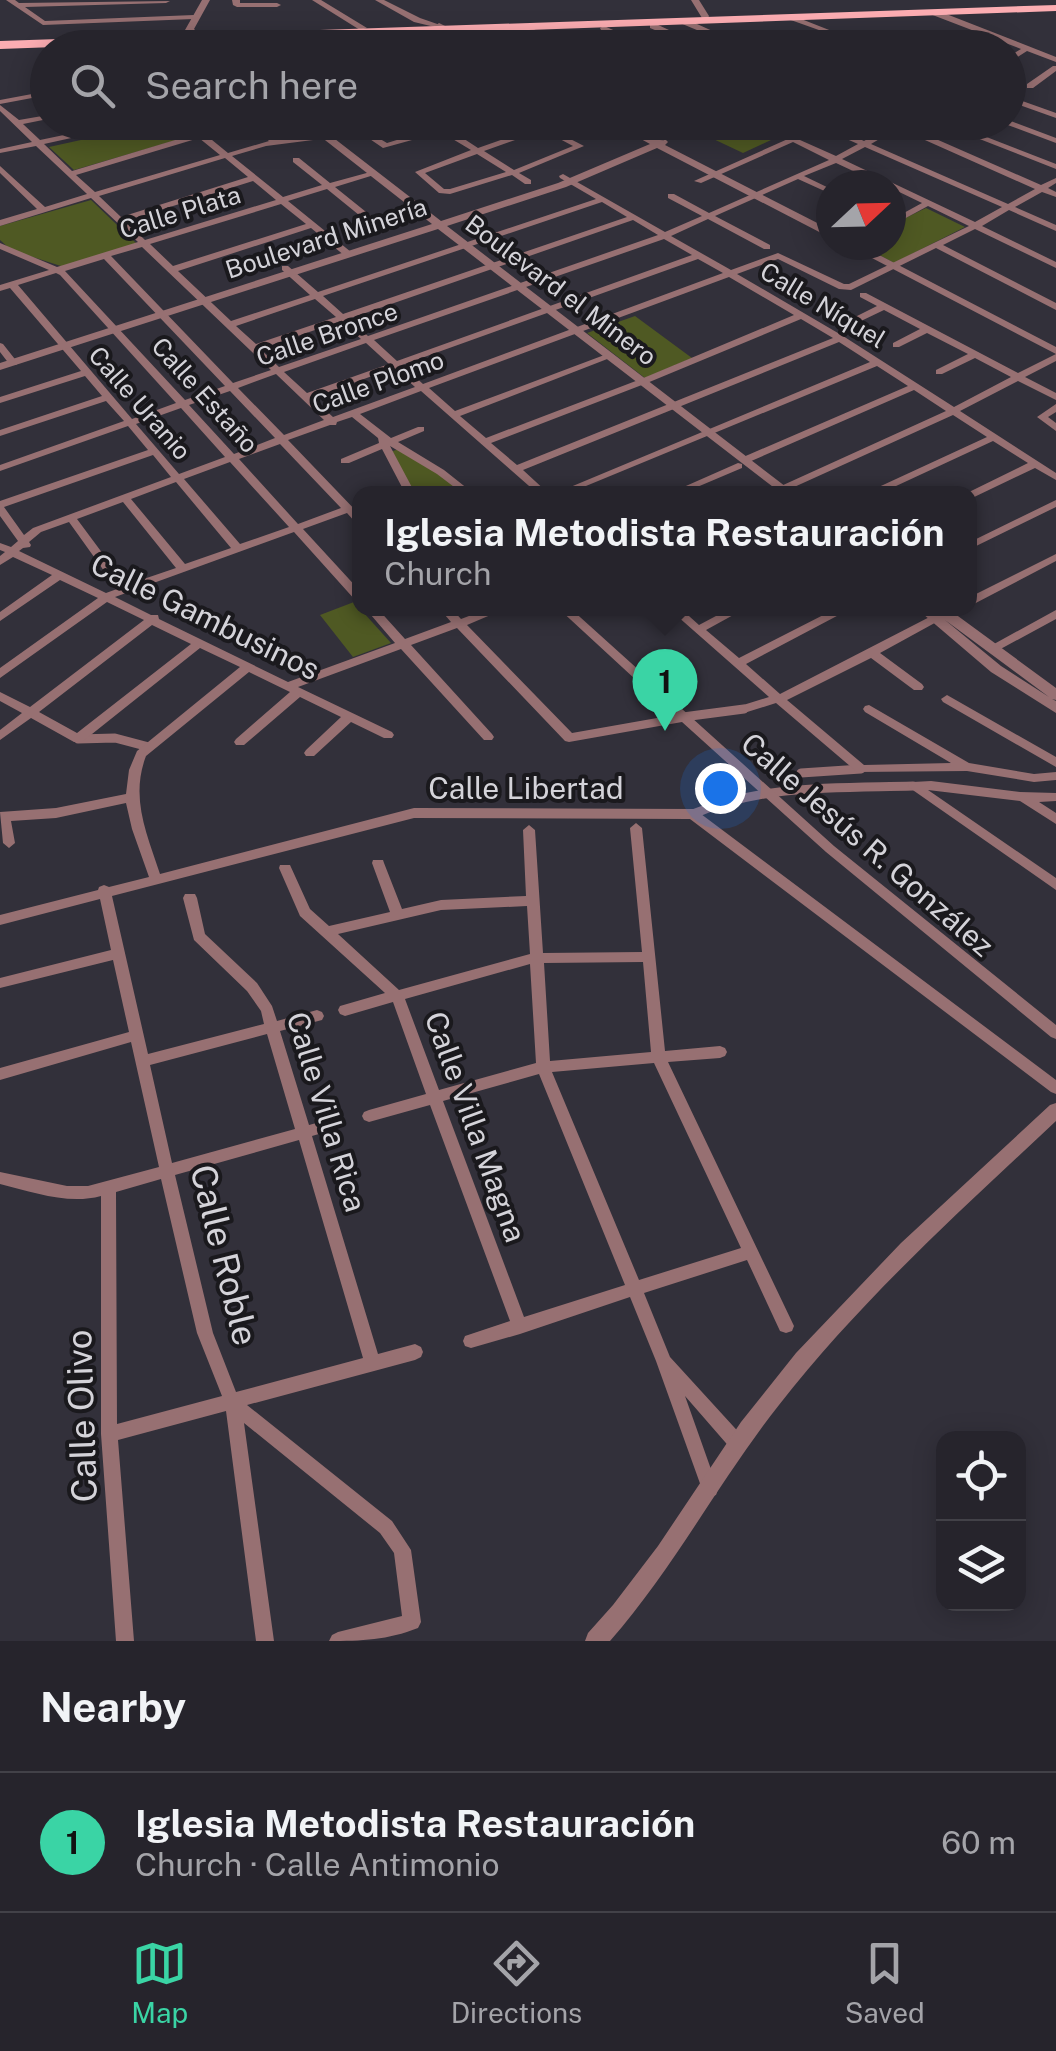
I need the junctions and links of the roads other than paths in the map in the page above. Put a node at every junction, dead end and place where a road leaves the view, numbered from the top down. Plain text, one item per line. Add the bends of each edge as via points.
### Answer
1 (165, 0) edge
2 (196, 0) edge
3 (206, 0) edge
4 (236, 0) edge
5 (252, 0) edge
6 (316, 0) edge
7 (379, 0) edge
8 (695, 2) edge
9 (14, 3) edge
10 (276, 4) dead end
11 (262, 5) junction
12 (1056, 6) edge
13 (938, 14) junction
14 (191, 16) junction
15 (705, 16) junction
16 (796, 19) junction
17 (728, 20) junction
18 (686, 21) junction
19 (653, 26) junction
20 (363, 28) junction
21 (604, 28) junction
22 (440, 29) junction
23 (526, 29) junction
24 (193, 30) edge
25 (335, 30) edge
26 (429, 30) edge
27 (608, 30) edge
28 (662, 30) edge
29 (706, 30) edge
30 (825, 30) edge
31 (980, 30) edge
32 (30, 43) edge
33 (0, 44) edge
34 (30, 44) edge
35 (1028, 48) edge
36 (1056, 60) edge
37 (1056, 68) edge
38 (1030, 86) dead end
39 (30, 97) edge
40 (0, 105) edge
41 (1026, 105) edge
42 (1056, 116) edge
43 (30, 120) edge
44 (17, 123) junction
45 (1026, 129) edge
46 (30, 135) edge
47 (36, 140) edge
48 (58, 140) edge
49 (183, 140) edge
50 (206, 140) edge
51 (273, 140) edge
52 (294, 140) edge
53 (316, 140) edge
54 (327, 140) edge
55 (376, 140) edge
56 (403, 140) edge
57 (465, 140) edge
58 (507, 140) edge
59 (572, 140) edge
60 (794, 140) joint
61 (857, 140) edge
62 (872, 140) edge
63 (933, 140) edge
64 (985, 140) edge
65 (1056, 140) edge
66 (659, 141) joint
67 (275, 142) junction
68 (40, 144) junction
69 (866, 144) junction
70 (481, 150) junction
71 (0, 152) edge
72 (227, 156) junction
73 (296, 160) dead end
74 (837, 160) junction
75 (0, 168) edge
76 (1056, 168) edge
77 (858, 170) edge
78 (517, 172) junction
79 (70, 174) junction
80 (715, 174) junction
81 (367, 175) junction
82 (800, 177) junction
83 (254, 178) junction
84 (568, 178) junction
85 (532, 180) dead end
86 (1056, 180) edge
87 (698, 181) dead end
88 (816, 185) edge
89 (329, 186) junction
90 (1042, 188) junction
91 (906, 193) edge
92 (757, 195) junction
93 (1056, 195) edge
94 (93, 196) junction
95 (672, 196) dead end
96 (603, 199) junction
97 (282, 201) junction
98 (928, 203) junction
99 (1009, 207) junction
100 (43, 210) junction
101 (906, 214) edge
102 (710, 216) junction
103 (634, 217) junction
104 (118, 220) junction
105 (0, 223) edge
106 (431, 224) junction
107 (312, 225) junction
108 (378, 226) dead end
109 (816, 226) edge
110 (975, 226) junction
111 (1056, 228) edge
112 (666, 235) junction
113 (144, 244) junction
114 (936, 245) junction
115 (0, 246) edge
116 (460, 246) junction
117 (767, 247) dead end
118 (345, 252) junction
119 (700, 255) junction
120 (106, 256) junction
121 (881, 260) edge
122 (1056, 265) edge
123 (892, 266) junction
124 (488, 267) junction
125 (60, 270) junction
126 (171, 270) junction
127 (288, 271) junction
128 (734, 275) junction
129 (6, 286) edge
130 (516, 288) junction
131 (316, 295) junction
132 (863, 295) dead end
133 (201, 299) junction
134 (884, 306) junction
135 (1056, 307) edge
136 (546, 311) junction
137 (160, 312) junction
138 (802, 316) junction
139 (341, 318) junction
140 (858, 319) dead end
141 (229, 325) junction
142 (113, 327) junction
143 (927, 329) junction
144 (575, 334) junction
145 (840, 338) junction
146 (368, 340) junction
147 (63, 344) junction
148 (896, 344) dead end
149 (0, 346) edge
150 (254, 348) junction
151 (974, 354) junction
152 (1056, 354) edge
153 (606, 358) junction
154 (6, 362) edge
155 (878, 362) junction
156 (395, 364) junction
157 (86, 372) junction
158 (279, 372) junction
159 (939, 372) dead end
160 (1020, 378) junction
161 (639, 383) junction
162 (915, 386) junction
163 (232, 388) junction
164 (424, 389) junction
165 (108, 397) junction
166 (306, 398) junction
167 (1056, 398) edge
168 (0, 400) edge
169 (184, 405) junction
170 (671, 408) junction
171 (1056, 408) edge
172 (953, 410) junction
173 (355, 415) junction
174 (453, 415) junction
175 (131, 423) junction
176 (333, 423) junction
177 (1056, 428) edge
178 (421, 429) dead end
179 (0, 434) edge
180 (705, 434) junction
181 (994, 438) junction
182 (283, 441) junction
183 (385, 442) junction
184 (484, 442) junction
185 (155, 451) junction
186 (233, 459) junction
187 (345, 460) dead end
188 (742, 463) junction
189 (1036, 464) junction
190 (0, 468) edge
191 (516, 470) junction
192 (1056, 477) edge
193 (179, 479) junction
194 (406, 486) edge
195 (459, 486) edge
196 (533, 486) edge
197 (580, 486) edge
198 (692, 486) edge
199 (772, 486) edge
200 (793, 486) edge
201 (891, 486) edge
202 (977, 493) edge
203 (125, 498) junction
204 (1056, 503) edge
205 (0, 507) edge
206 (348, 509) junction
207 (352, 513) edge
208 (70, 518) junction
209 (296, 528) junction
210 (24, 541) junction
211 (977, 542) edge
212 (0, 546) edge
213 (238, 549) junction
214 (14, 552) junction
215 (1056, 557) edge
216 (0, 562) edge
217 (38, 564) junction
218 (183, 569) junction
219 (61, 574) junction
220 (352, 589) edge
221 (124, 590) junction
222 (108, 596) junction
223 (977, 598) edge
224 (1056, 614) edge
225 (377, 616) edge
226 (451, 616) edge
227 (480, 616) edge
228 (571, 616) edge
229 (682, 616) edge
230 (725, 616) edge
231 (831, 616) edge
232 (939, 616) edge
233 (947, 616) edge
234 (948, 616) edge
235 (0, 617) edge
236 (154, 618) junction
237 (458, 624) junction
238 (698, 630) junction
239 (200, 642) junction
240 (402, 644) junction
241 (991, 649) junction
242 (872, 653) junction
243 (737, 664) junction
244 (249, 666) junction
245 (0, 674) edge
246 (294, 688) junction
247 (918, 688) dead end
248 (1056, 695) edge
249 (0, 696) edge
250 (947, 699) dead end
251 (780, 700) junction
252 (1056, 708) edge
253 (744, 709) joint
254 (869, 709) dead end
255 (30, 713) junction
256 (350, 716) junction
257 (681, 718) junction
258 (388, 735) dead end
259 (0, 736) edge
260 (488, 737) dead end
261 (78, 739) junction
262 (240, 742) dead end
263 (145, 751) junction
264 (310, 753) dead end
265 (1056, 763) edge
266 (966, 767) junction
267 (860, 768) junction
268 (801, 773) dead end
269 (1056, 776) edge
270 (914, 786) junction
271 (130, 791) junction
272 (765, 792) junction
273 (1023, 797) junction
274 (1056, 797) edge
275 (693, 814) junction
276 (2, 817) edge
277 (1056, 819) edge
278 (636, 828) dead end
279 (530, 830) dead end
280 (9, 844) dead end
281 (244, 858) junction
282 (378, 863) dead end
283 (285, 868) dead end
284 (154, 875) junction
285 (1056, 885) edge
286 (104, 891) junction
287 (190, 898) dead end
288 (531, 901) junction
289 (0, 912) edge
290 (397, 913) junction
291 (0, 920) edge
292 (325, 932) junction
293 (118, 952) junction
294 (648, 957) junction
295 (534, 958) junction
296 (0, 983) edge
297 (396, 996) junction
298 (346, 1010) dead end
299 (316, 1016) dead end
300 (273, 1028) junction
301 (1056, 1034) edge
302 (137, 1036) junction
303 (720, 1052) dead end
304 (660, 1058) junction
305 (143, 1061) junction
306 (543, 1067) junction
307 (0, 1074) edge
308 (1056, 1088) edge
309 (437, 1097) junction
310 (1056, 1110) edge
311 (369, 1116) dead end
312 (331, 1125) dead end
313 (304, 1133) junction
314 (169, 1172) junction
315 (0, 1178) edge
316 (109, 1189) junction
317 (749, 1252) junction
318 (633, 1288) junction
319 (786, 1326) dead end
320 (520, 1327) junction
321 (471, 1341) dead end
322 (415, 1352) dead end
323 (664, 1361) junction
324 (373, 1364) junction
325 (233, 1404) junction
326 (109, 1434) junction
327 (738, 1444) junction
328 (710, 1489) junction
329 (125, 1641) edge
330 (265, 1641) edge
331 (338, 1641) edge
332 (596, 1641) edge

1 - 9 street
1 - 14 street
2 - 14 street
3 - 14 street
4 - 11 street via 235,5
5 - 11 street
6 - 20 street
7 - 22 street
8 - 15 street
8 - 18 main road
9 - 14 street via 43,23
10 - 11 street
12 - 13 main road
12 - 15 main road
13 - 16 main road
13 - 31 street
14 - 24 street
15 - 17 main road
15 - 18 main road
16 - 17 main road
16 - 18 main road
16 - 30 street
17 - 18 main road
18 - 19 main road
18 - 22 main road
18 - 23 main road
18 - 29 street
19 - 21 main road
19 - 28 street
20 - 22 main road
20 - 25 main road
21 - 23 main road
21 - 27 street
22 - 23 main road
22 - 26 main road
32 - 33 main road
33 - 34 main road
35 - 36 street
37 - 38 street
39 - 40 street
40 - 44 street
41 - 42 street
43 - 44 street
44 - 46 street
45 - 65 street
47 - 68 street
48 - 68 street
49 - 79 street
50 - 72 street
51 - 67 street
52 - 67 street
53 - 81 street, Boulevard el Minero
54 - 81 street, Boulevard el Minero
55 - 56 street via 384,146
57 - 70 street
58 - 70 street
59 - 78 street via 580,144
60 - 74 street
60 - 80 street
61 - 69 street
62 - 69 street, Calle Bronce
63 - 90 street
64 - 76 street
66 - 80 street
66 - 84 street, Boulevard Minería
67 - 72 street
68 - 71 street
68 - 79 street
69 - 74 street, Calle Bronce
69 - 99 street
70 - 78 street
70 - 78 street via 419,172 447,192
72 - 83 street
72 - 94 street
73 - 89 street
74 - 77 street
74 - 82 street, Calle Bronce
75 - 100 street
78 - 85 street
79 - 94 street
80 - 87 street
80 - 92 street
81 - 89 street, Calle Plata
81 - 106 street, Boulevard el Minero
82 - 88 street
82 - 92 street, Calle Bronce
83 - 97 street
83 - 104 street
84 - 96 street, Calle Níquel
84 - 106 street, Boulevard Minería
86 - 90 street
89 - 97 street, Calle Plata
89 - 108 street
90 - 93 street
90 - 99 street
91 - 98 street
92 - 102 street, Calle Bronce
92 - 109 street
94 - 100 street
94 - 104 street
95 - 102 street
96 - 103 street, Calle Níquel
96 - 116 street
97 - 107 street
97 - 113 street, Calle Plata
98 - 101 street
98 - 110 street
99 - 110 street
99 - 111 street
100 - 105 street
102 - 112 street, Calle Bronce
102 - 117 street
103 - 112 street, Calle Níquel
103 - 124 street
104 - 113 street
106 - 116 street, Boulevard el Minero
106 - 118 street, Boulevard Minería
107 - 118 street
107 - 126 street
110 - 114 street
110 - 122 street
112 - 119 street, Calle Níquel
112 - 130 street, Calle Bronce
113 - 120 street, Calle Plata
113 - 126 street
114 - 123 street
114 - 135 street
115 - 125 street, Calle Estaño
116 - 124 street, Boulevard el Minero
116 - 131 street
118 - 127 street, Boulevard Minería
119 - 128 street, Calle Níquel
119 - 136 street
120 - 125 street, Calle Plata
120 - 137 street
121 - 123 street
123 - 128 street, Calle Plomo via 848,288 780,256
123 - 152 street
124 - 130 street, Boulevard el Minero
124 - 139 street
125 - 129 street, Calle Plata
125 - 142 street, Calle Estaño
126 - 133 street
127 - 131 street
127 - 133 street, Boulevard Minería
128 - 138 street, Calle Níquel
128 - 144 street, Calle Plomo
129 - 147 street, Calle Uranio
130 - 136 street, Boulevard el Minero
130 - 146 street, Calle Bronce
131 - 139 street
131 - 141 street
132 - 134 street
133 - 137 street, Boulevard Minería
133 - 141 street
134 - 140 street
134 - 143 street
136 - 144 street, Boulevard el Minero
136 - 156 street
137 - 142 street, Boulevard Minería
137 - 163 street
138 - 145 street, Calle Níquel
138 - 161 street
139 - 146 street
139 - 150 street
141 - 150 street
142 - 147 street, Boulevard Minería
142 - 169 street, Calle Estaño
143 - 148 street
143 - 151 street
144 - 153 street, Boulevard el Minero
144 - 164 street, Calle Plomo
145 - 155 street, Calle Níquel
145 - 170 street
146 - 156 street
146 - 158 street, Calle Bronce
147 - 154 street, Boulevard Minería
147 - 157 street, Calle Uranio
149 - 154 street
150 - 158 street
151 - 159 street
151 - 160 street
152 - 160 street
153 - 161 street, Boulevard el Minero
153 - 174 street
155 - 162 street, Calle Níquel
155 - 180 street
156 - 164 street
156 - 166 street
157 - 165 street, Calle Uranio
157 - 168 street
158 - 163 street, Calle Bronce
158 - 166 street
160 - 167 street
160 - 172 street
161 - 170 street, Boulevard el Minero
161 - 184 street
162 - 172 street, Calle Níquel
162 - 188 street
163 - 169 street, Calle Bronce
163 - 182 street
164 - 173 street, Calle Plomo
164 - 174 street
165 - 175 street, Calle Uranio
165 - 179 street
166 - 176 street
169 - 175 street, Calle Bronce
169 - 186 street, Calle Estaño
170 - 180 street, Boulevard el Minero
170 - 191 street
171 - 177 street via 1042,418
172 - 181 street, Calle Níquel
172 - 200 street
173 - 176 street, Calle Plomo
173 - 183 street
174 - 184 street
175 - 185 street, Calle Uranio
175 - 190 street, Calle Bronce
176 - 182 street, Calle Plomo
178 - 183 street
180 - 188 street, Boulevard el Minero
180 - 197 street
181 - 189 street, Calle Níquel
181 - 201 street
182 - 186 street, Calle Plomo
182 - 206 street
183 - 187 street
183 - 194 street
183 - 195 street
184 - 191 street
185 - 193 street, Calle Uranio
185 - 205 street
186 - 193 street, Calle Plomo
186 - 209 street, Calle Estaño
188 - 198 street
188 - 199 street, Boulevard el Minero
189 - 192 street, Calle Níquel
189 - 202 street
191 - 196 street
193 - 203 street, Calle Plomo
193 - 213 street, Calle Uranio
203 - 208 street, Calle Plomo
203 - 218 street
204 - 211 street
205 - 210 street
206 - 207 street
206 - 209 street
208 - 210 street, Calle Plomo
208 - 221 street
209 - 213 street
209 - 220 street, Calle Estaño
210 - 214 street, Calle Plomo
210 - 217 street
212 - 214 street, Calle Gambusinos
213 - 218 street
214 - 216 street, Calle Plomo
214 - 217 street, Calle Gambusinos
215 - 223 street
217 - 219 street, Calle Gambusinos
218 - 221 street
219 - 222 street, Calle Gambusinos
219 - 235 street
221 - 222 street
222 - 236 street, Calle Gambusinos
222 - 245 street
224 - 241 street
225 - 240 street
226 - 237 street
227 - 237 street
228 - 257 street, Calle Jesús R. González
229 - 238 street
230 - 238 street
231 - 243 street
232 - 242 street
233 - 252 street via 996,669
234 - 241 street
236 - 239 street, Calle Gambusinos
236 - 255 street
237 - 240 street
237 - 257 street via 569,738
238 - 243 street
239 - 244 street, Calle Gambusinos
239 - 261 street
240 - 246 street
240 - 260 street
241 - 248 street
242 - 247 street
242 - 251 street
243 - 251 street
244 - 246 street, Calle Gambusinos
244 - 263 street
246 - 256 street, Calle Gambusinos
246 - 262 street
249 - 255 street
250 - 265 street
251 - 253 street
251 - 267 street
253 - 257 street
254 - 266 street
255 - 259 street
255 - 261 street
256 - 258 street, Calle Gambusinos
256 - 264 street
257 - 272 street, Calle Jesús R. González
261 - 263 street via 115,738
263 - 271 street
266 - 267 street
266 - 269 street
267 - 268 street
270 - 272 street
270 - 273 street
270 - 285 street
271 - 276 street via 56,813
271 - 284 street
272 - 275 street via 718,801
272 - 301 street, Calle Jesús R. González
273 - 274 street
273 - 277 street
275 - 281 street, Calle Libertad via 428,812
275 - 308 street
276 - 280 street
278 - 294 street
279 - 288 street
281 - 284 street, Calle Libertad
281 - 286 street, Calle Libertad
282 - 290 street
283 - 292 street, Calle Villa Magna via 296,899
284 - 286 street, Calle Libertad
286 - 289 street, Calle Libertad
286 - 291 street, Calle Libertad
286 - 293 street, Calle Roble
287 - 300 street, Calle Villa Rica via 199,936 261,998
288 - 290 street
288 - 295 street
290 - 292 street
292 - 297 street, Calle Villa Magna
293 - 296 street
293 - 302 street, Calle Roble
294 - 295 street
294 - 304 street
295 - 297 street
295 - 306 street
297 - 298 street
297 - 309 street, Calle Villa Magna
299 - 300 street
300 - 305 street
300 - 313 street, Calle Villa Rica
302 - 305 street, Calle Roble
302 - 307 street
303 - 304 street
304 - 306 street
304 - 317 street
305 - 314 street, Calle Roble
306 - 309 street
306 - 318 street
309 - 311 street
309 - 320 street, Calle Villa Magna
310 - 327 street via 816,1346
312 - 313 street
313 - 314 street
313 - 324 street, Calle Villa Rica
314 - 316 street
314 - 325 street, Calle Roble via 204,1333
315 - 316 street via 68,1193
316 - 326 street, Calle Olivo
317 - 318 street
317 - 319 street
318 - 320 street
318 - 323 street
320 - 321 street
322 - 324 street
323 - 327 street
323 - 328 street
324 - 325 street
325 - 326 street
325 - 330 street, Calle Roble
325 - 331 street via 397,1539 414,1618 405,1626
326 - 329 street, Calle Olivo
327 - 328 street
328 - 332 street

